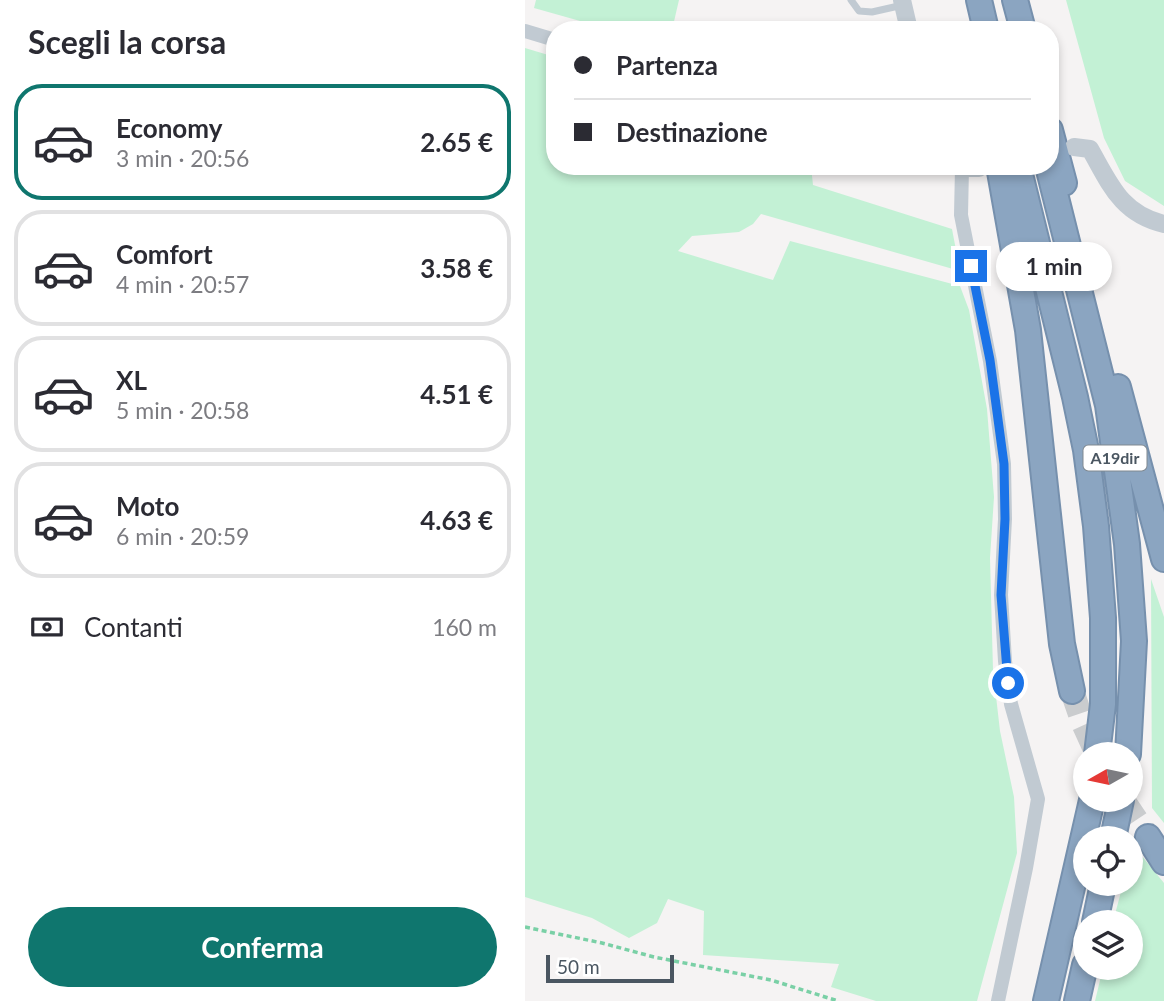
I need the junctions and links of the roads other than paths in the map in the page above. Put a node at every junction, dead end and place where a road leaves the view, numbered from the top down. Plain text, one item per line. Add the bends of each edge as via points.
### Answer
1 (851, 0) edge
2 (967, 0) edge
3 (979, 0) edge
4 (1008, 0) edge
5 (1015, 0) edge
6 (903, 3) edge
7 (907, 21) edge
8 (970, 21) edge
9 (984, 21) edge
10 (1013, 21) edge
11 (1021, 21) edge
12 (525, 31) edge
13 (546, 37) edge
14 (1074, 147) dead end
15 (1059, 165) edge
16 (986, 175) edge
17 (992, 175) edge
18 (993, 175) edge
19 (1050, 175) edge
20 (1164, 224) edge
21 (1163, 552) edge
22 (1072, 691) tunnel mouth
23 (1098, 742) edge
24 (1129, 742) edge
25 (1089, 812) edge
26 (1148, 837) tunnel mouth
27 (1164, 862) edge
28 (1082, 980) edge
29 (998, 1001) edge
30 (1046, 1001) edge
31 (1077, 1001) edge

1 - 6 lane via 859,11 872,12
2 - 8 highway
3 - 9 highway
4 - 10 highway
5 - 11 highway
6 - 7 street
12 - 13 street
14 - 20 street via 1090,149 1128,208
15 - 21 highway
16 - 29 street via 961,215 990,360 1004,464 1001,595 1005,661 1011,704 1038,799
17 - 22 highway via 1028,330 1062,644
18 - 23 highway, A19dir via 1075,397 1088,463 1103,618
19 - 24 highway, A19dir via 1108,405 1127,544 1134,641
25 - 30 highway
26 - 27 highway
28 - 31 highway

